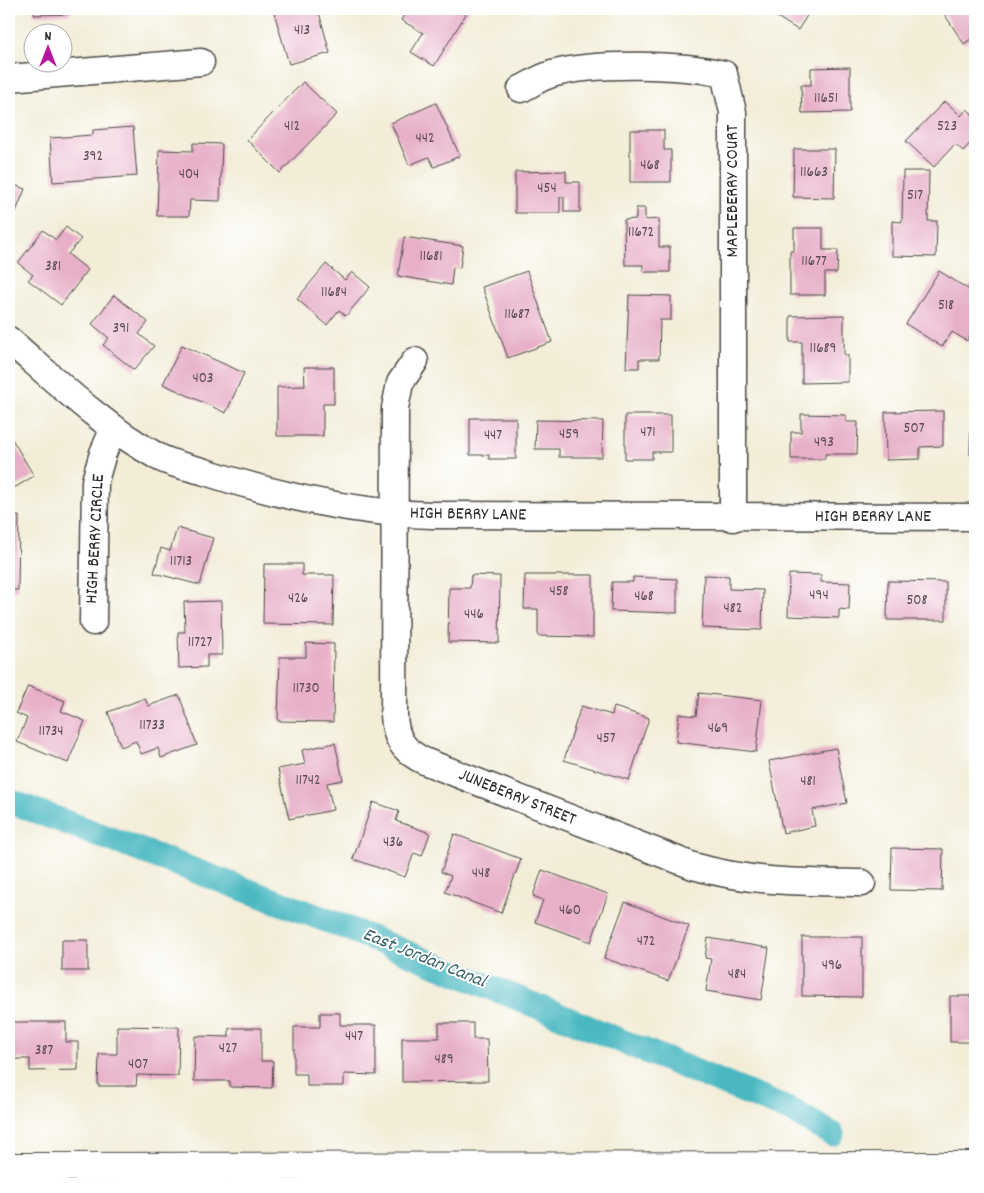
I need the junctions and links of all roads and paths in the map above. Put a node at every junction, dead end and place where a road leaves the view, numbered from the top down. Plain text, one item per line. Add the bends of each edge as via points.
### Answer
1 (201, 62) dead end
2 (9, 78) edge
3 (521, 90) dead end
4 (9, 340) edge
5 (415, 361) dead end
6 (114, 428) junction
7 (394, 514) junction
8 (975, 517) edge
9 (732, 518) junction
10 (92, 622) dead end
11 (862, 883) dead end
12 (975, 1166) edge
13 (9, 1167) edge
14 (37, 1176) edge

1 - 2 street
3 - 9 street, MAPLEBERRY COURT via 550,74 583,67 684,67 724,74 733,112
4 - 6 street, HIGH BERRY LANE
5 - 7 street, JUNEBERRY STREET via 400,382 395,408
6 - 7 street, HIGH BERRY LANE via 156,456 235,482 316,503
6 - 10 street, HIGH BERRY CIRCLE via 95,481
7 - 9 street, HIGH BERRY LANE
7 - 11 street, JUNEBERRY STREET via 395,724 405,749 424,761 693,866 729,876 771,882
8 - 9 street, HIGH BERRY LANE
12 - 14 street
13 - 14 street

